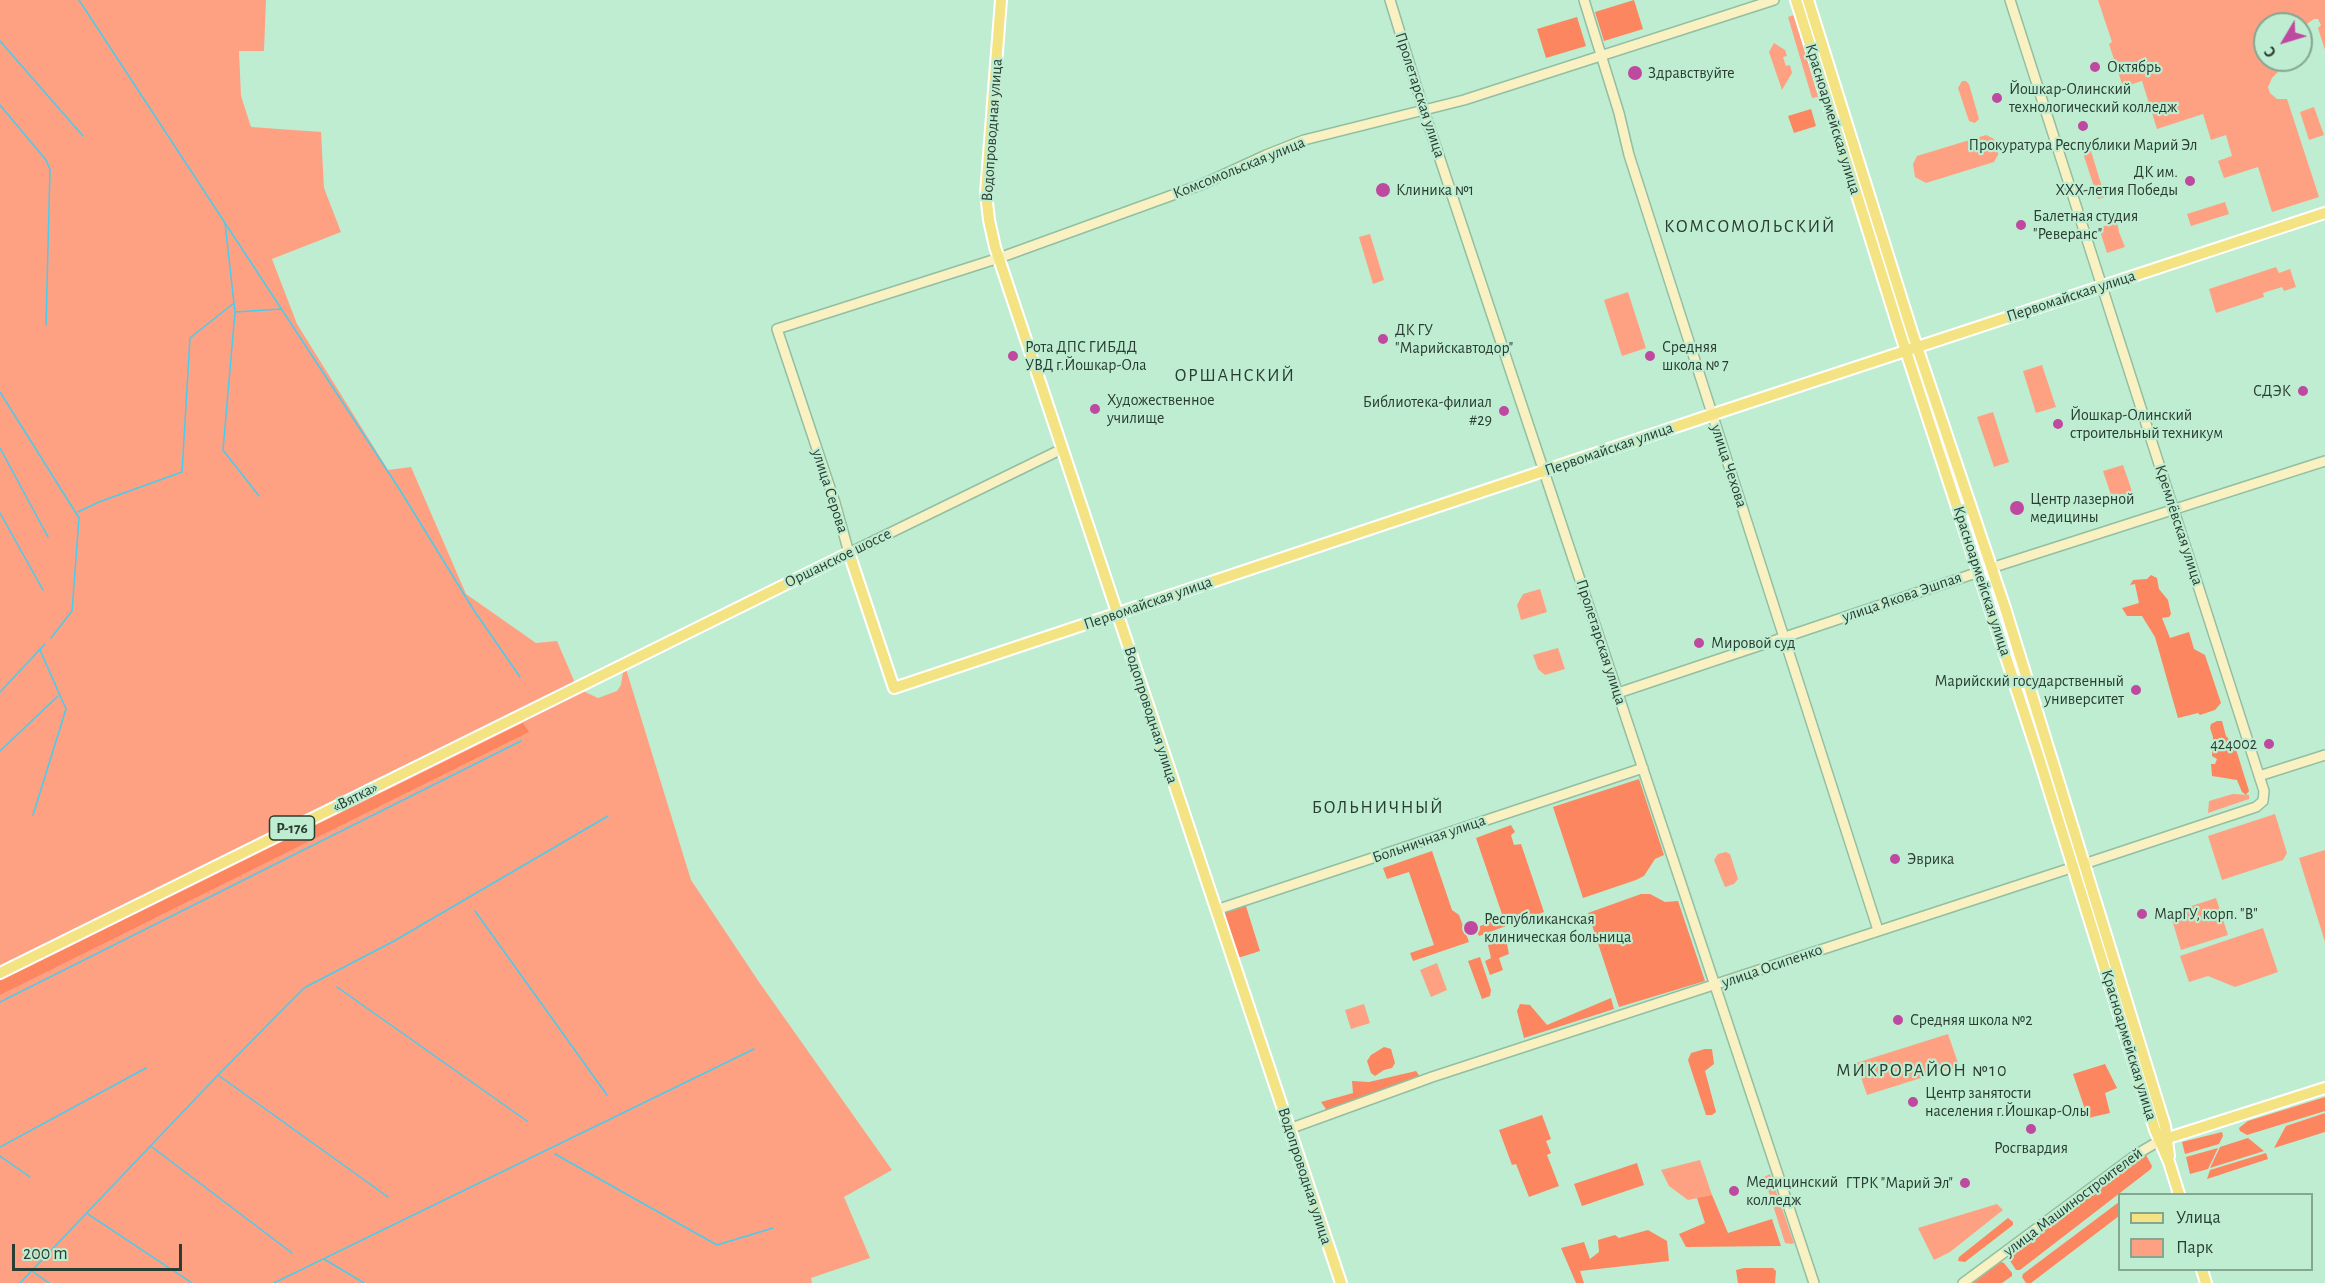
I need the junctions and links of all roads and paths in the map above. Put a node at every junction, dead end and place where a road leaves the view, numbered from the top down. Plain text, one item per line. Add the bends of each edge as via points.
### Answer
1 (1001, 0) edge
2 (1390, 0) edge
3 (1584, 0) edge
4 (1774, 0) edge
5 (1796, 0) edge
6 (1808, 0) edge
7 (2010, 0) edge
8 (1601, 56) junction
9 (1424, 111) junction
10 (2325, 213) edge
11 (999, 258) junction
12 (2102, 286) junction
13 (777, 329) joint
14 (1912, 349) junction
15 (1713, 414) junction
16 (1062, 449) junction
17 (2325, 461) edge
18 (1544, 470) junction
19 (2174, 509) junction
20 (849, 553) junction
21 (1991, 568) junction
22 (1979, 572) junction
23 (1118, 613) junction
24 (1784, 637) junction
25 (614, 669) joint
26 (894, 688) joint
27 (1618, 693) junction
28 (2325, 755) edge
29 (1643, 768) junction
30 (2259, 776) junction
31 (2256, 807) joint
32 (2079, 865) junction
33 (1216, 910) junction
34 (1878, 930) junction
35 (0, 973) edge
36 (1715, 986) junction
37 (2325, 1088) edge
38 (1289, 1129) junction
39 (2164, 1139) junction
40 (2179, 1193) edge
41 (1341, 1283) edge
42 (1814, 1283) edge
43 (1963, 1283) edge

1 - 11 main road, Водопроводная улица via 986,193
2 - 9 street, Пролетарская улица
3 - 8 street, улица Чехова
4 - 8 street, Комсомольская улица
5 - 14 main road, Красноармейская улица
6 - 14 main road, Красноармейская улица
7 - 12 street, Кремлёвская улица
8 - 9 street, Комсомольская улица
8 - 15 street, улица Чехова
9 - 11 street, Комсомольская улица via 1285,147 1203,184
9 - 18 street, Пролетарская улица
10 - 12 main road, Первомайская улица
11 - 13 street, Комсомольская улица
11 - 16 main road, Водопроводная улица
12 - 14 main road, Первомайская улица
12 - 19 street, Кремлёвская улица
13 - 20 street, улица Серова
14 - 15 main road, Первомайская улица
14 - 21 main road, Красноармейская улица
14 - 22 main road, Красноармейская улица
15 - 18 main road, Первомайская улица
15 - 24 street, улица Чехова
16 - 20 street, Оршанское шоссе
16 - 23 main road, Водопроводная улица
17 - 19 street, улица Якова Эшпая
18 - 23 main road, Первомайская улица
18 - 27 street, Пролетарская улица
19 - 21 street, улица Якова Эшпая
19 - 30 street, Кремлёвская улица
20 - 25 main road, Оршанское шоссе
20 - 26 main road, улица Серова
21 - 22 main road, улица Якова Эшпая
21 - 32 main road, Красноармейская улица
22 - 24 street, улица Якова Эшпая
22 - 32 main road, Красноармейская улица
23 - 26 main road, Первомайская улица
23 - 33 main road, Водопроводная улица
24 - 27 street, улица Якова Эшпая
24 - 34 street, улица Чехова
25 - 35 main road, «Вятка» / Р-176
27 - 29 street, Пролетарская улица
28 - 30 street
29 - 33 street, Больничная улица
29 - 36 street, Пролетарская улица
30 - 31 street, Кремлёвская улица via 2264,797
31 - 32 street, улица Осипенко
32 - 34 street, улица Осипенко
32 - 39 main road, Красноармейская улица
33 - 38 main road, Водопроводная улица
34 - 36 street, улица Осипенко
36 - 38 street, улица Осипенко via 1432,1077
36 - 42 street, Пролетарская улица
37 - 39 main road, улица Машиностроителей
38 - 41 main road, Водопроводная улица
39 - 40 main road, Красноармейская улица
39 - 43 street, улица Машиностроителей via 2137,1154

